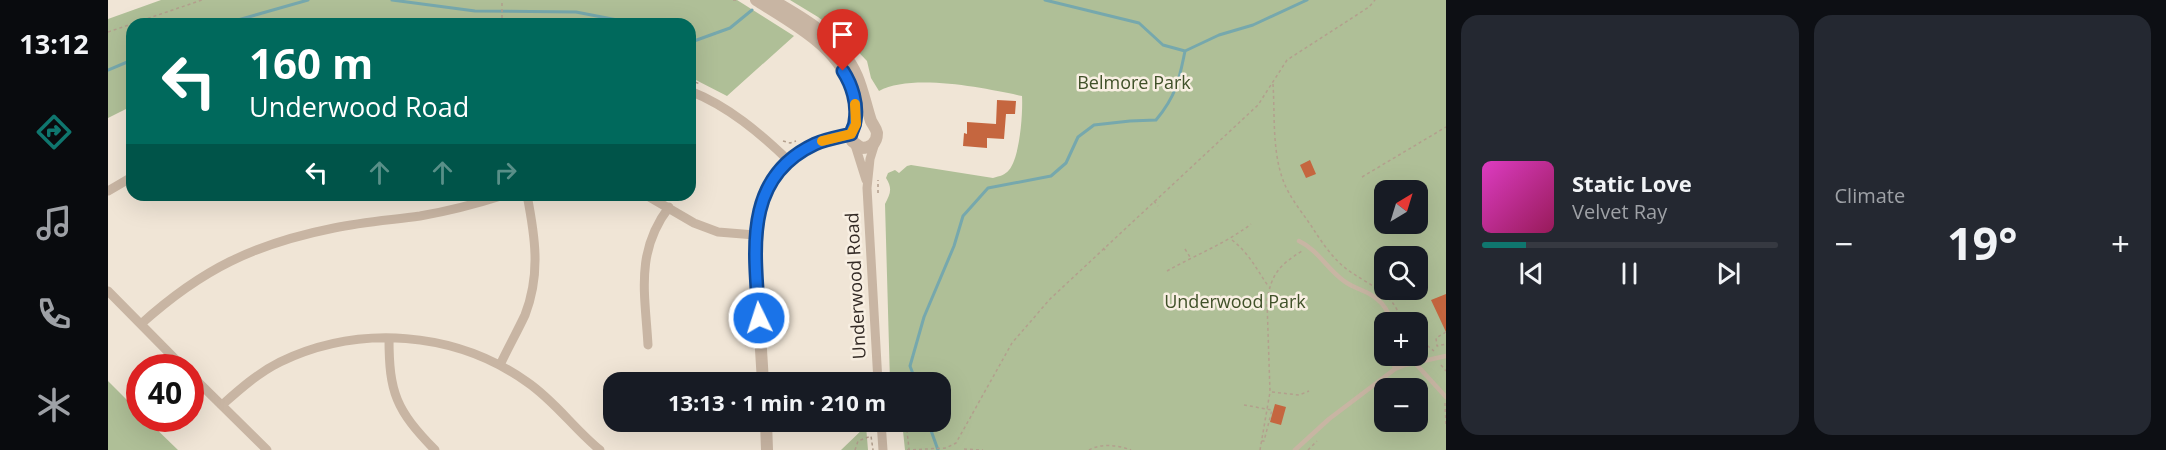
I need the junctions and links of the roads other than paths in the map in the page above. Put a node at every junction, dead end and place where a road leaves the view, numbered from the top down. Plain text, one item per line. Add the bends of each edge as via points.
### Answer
1 (756, 0) edge
2 (772, 0) edge
3 (696, 94) edge
4 (872, 123) junction
5 (854, 134) junction
6 (875, 143) junction
7 (789, 161) junction
8 (126, 180) edge
9 (867, 188) junction
10 (108, 191) edge
11 (483, 201) edge
12 (528, 201) edge
13 (658, 201) edge
14 (669, 207) junction
15 (755, 235) junction
16 (1299, 241) dead end
17 (108, 291) edge
18 (1388, 312) edge
19 (141, 324) junction
20 (389, 338) junction
21 (648, 345) dead end
22 (170, 354) edge
23 (1446, 356) edge
24 (1428, 360) edge
25 (500, 365) junction
26 (1394, 366) edge
27 (1405, 366) edge
28 (1418, 366) edge
29 (1395, 369) junction
30 (762, 372) edge
31 (877, 372) edge
32 (204, 388) edge
33 (1446, 397) edge
34 (222, 405) junction
35 (766, 432) edge
36 (882, 432) edge
37 (267, 450) edge
38 (435, 450) edge
39 (600, 450) edge
40 (767, 450) edge
41 (883, 450) edge
42 (1295, 450) edge

1 - 5 street, Underwood Road via 807,32 836,61 854,97
2 - 4 street, Underwood Road via 811,23 845,54 856,73
3 - 7 street via 735,115
4 - 5 street via 862,121
4 - 6 street, Underwood Road via 878,133
5 - 6 street via 866,148
5 - 7 street via 815,144
5 - 9 street, Underwood Road
6 - 9 street, Underwood Road
7 - 15 street via 766,190
8 - 10 street
9 - 31 street, Underwood Road
11 - 19 street via 448,211 335,228 248,253 192,283
12 - 25 street via 536,238 534,274 525,313
13 - 14 street
14 - 15 street via 717,232
14 - 21 street via 656,224 647,247 644,268
15 - 30 street
16 - 18 lane via 1346,283 1377,298
17 - 19 street
19 - 22 street
20 - 25 street via 446,344
20 - 34 street via 332,345 280,362
20 - 38 street via 389,370 401,410
23 - 24 lane
25 - 39 street via 550,399
26 - 29 lane
27 - 29 lane
28 - 33 lane
29 - 42 lane via 1329,418
32 - 34 street
34 - 37 street
35 - 40 street
36 - 41 street

